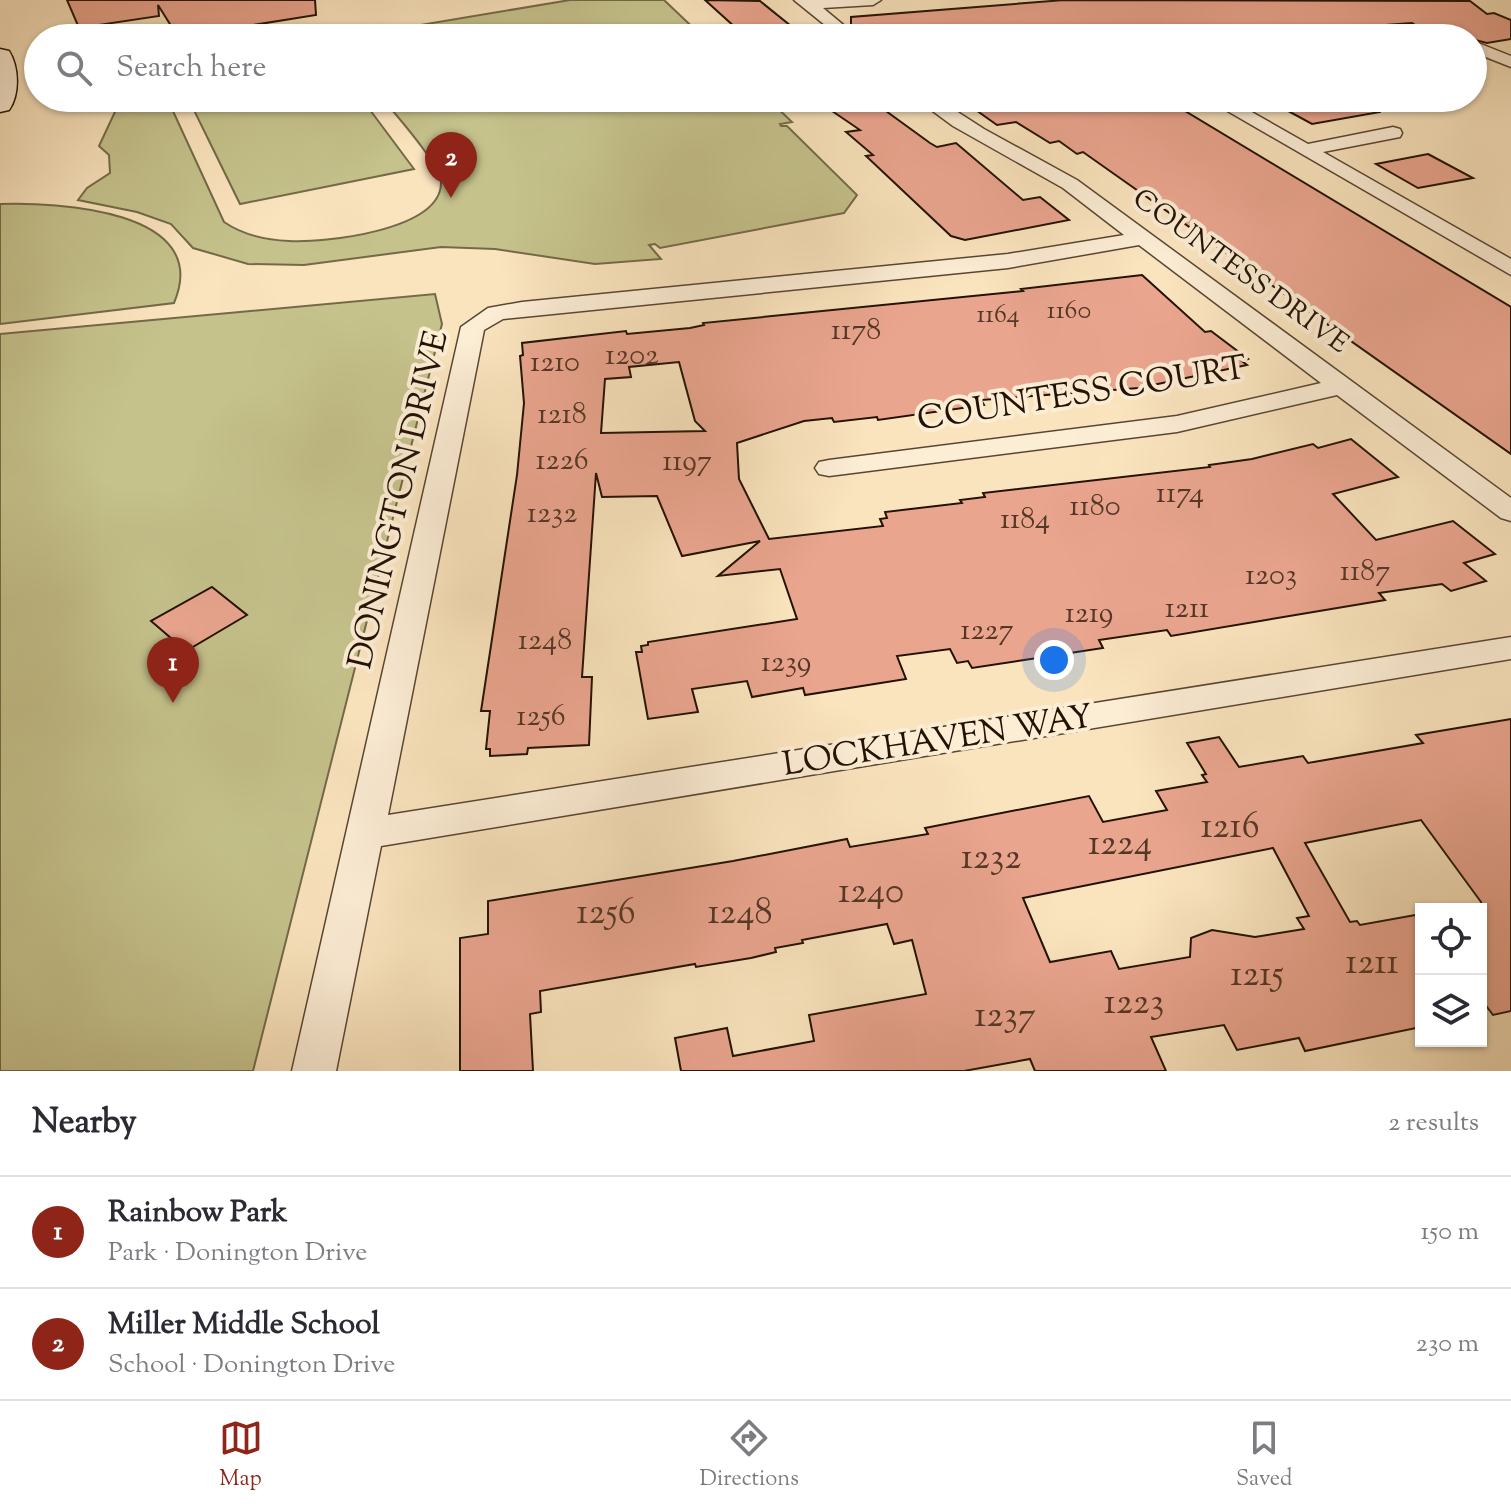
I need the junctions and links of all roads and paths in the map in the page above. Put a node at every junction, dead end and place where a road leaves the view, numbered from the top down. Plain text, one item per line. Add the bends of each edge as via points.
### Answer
1 (873, 0) edge
2 (805, 2) edge
3 (833, 24) edge
4 (1487, 52) edge
5 (0, 56) edge
6 (1511, 62) edge
7 (0, 104) edge
8 (944, 112) edge
9 (1239, 112) edge
10 (1393, 133) dead end
11 (1306, 150) junction
12 (1144, 238) junction
13 (1511, 268) edge
14 (1344, 386) junction
15 (829, 468) dead end
16 (1511, 512) edge
17 (1511, 648) edge
18 (364, 832) junction
19 (314, 1071) edge

1 - 2 street
2 - 3 street
4 - 6 street
5 - 7 street via 5,87
8 - 12 street, COUNTESS DRIVE via 986,141 1070,184
9 - 11 street
10 - 11 street
11 - 13 street
12 - 14 street, COUNTESS DRIVE
12 - 18 street, DONINGTON DRIVE via 1008,261 522,309 484,318 473,327
14 - 15 street, COUNTESS COURT via 1177,424
14 - 16 street, COUNTESS DRIVE
17 - 18 street, LOCKHAVEN WAY
18 - 19 street, DONINGTON DRIVE

